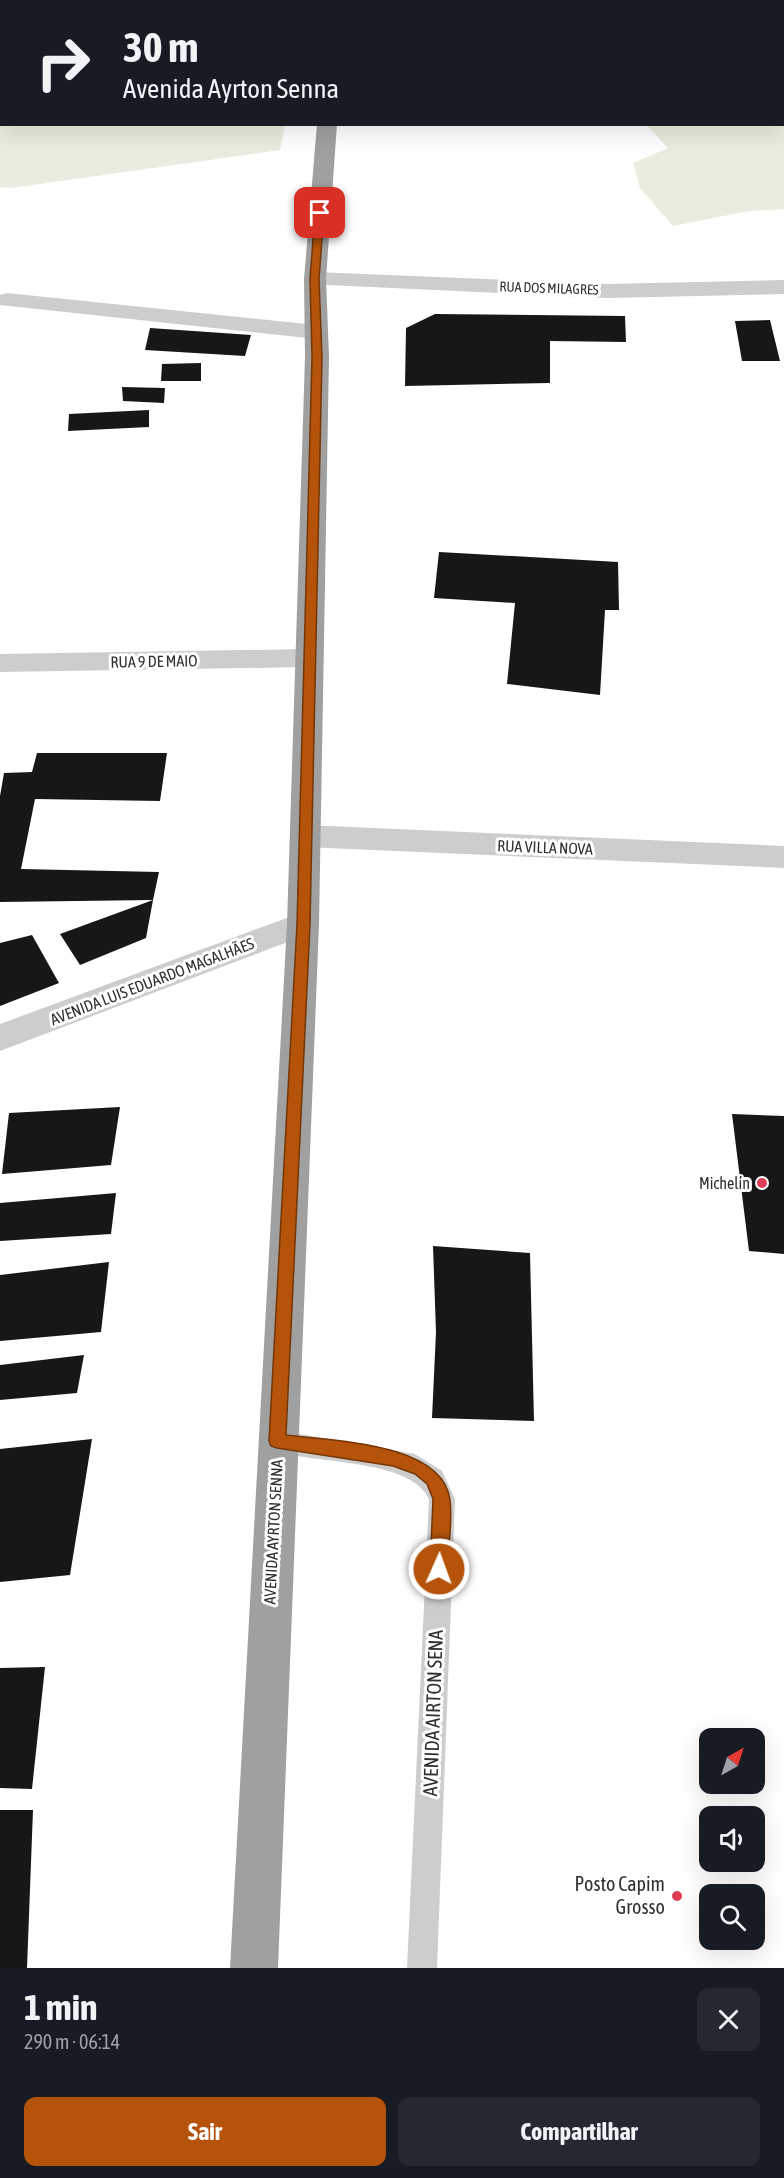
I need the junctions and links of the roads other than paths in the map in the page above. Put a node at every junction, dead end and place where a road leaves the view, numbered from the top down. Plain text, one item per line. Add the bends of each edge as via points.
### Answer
1 (327, 126) edge
2 (315, 279) junction
3 (784, 287) edge
4 (2, 305) edge
5 (316, 332) junction
6 (309, 658) junction
7 (0, 663) edge
8 (305, 836) junction
9 (784, 857) edge
10 (303, 924) junction
11 (0, 1038) edge
12 (277, 1441) junction
13 (254, 1968) edge
14 (422, 1968) edge

1 - 2 highway, AVENIDA AYRTON SENNA
2 - 3 street, RUA DOS MILAGRES via 586,290 721,292
2 - 5 highway, AVENIDA AYRTON SENNA
4 - 5 street
5 - 6 highway, AVENIDA AYRTON SENNA
6 - 7 street, RUA 9 DE MAIO
6 - 8 highway, AVENIDA AYRTON SENNA
8 - 9 street, RUA VILLA NOVA
8 - 10 highway, AVENIDA AYRTON SENNA
10 - 11 street, AVENIDA LUIS EDUARDO MAGALHÃES
10 - 12 highway, AVENIDA AYRTON SENNA
12 - 13 highway, AVENIDA AYRTON SENNA
12 - 14 lane, AVENIDA AIRTON SENA via 406,1462 433,1479 442,1499

